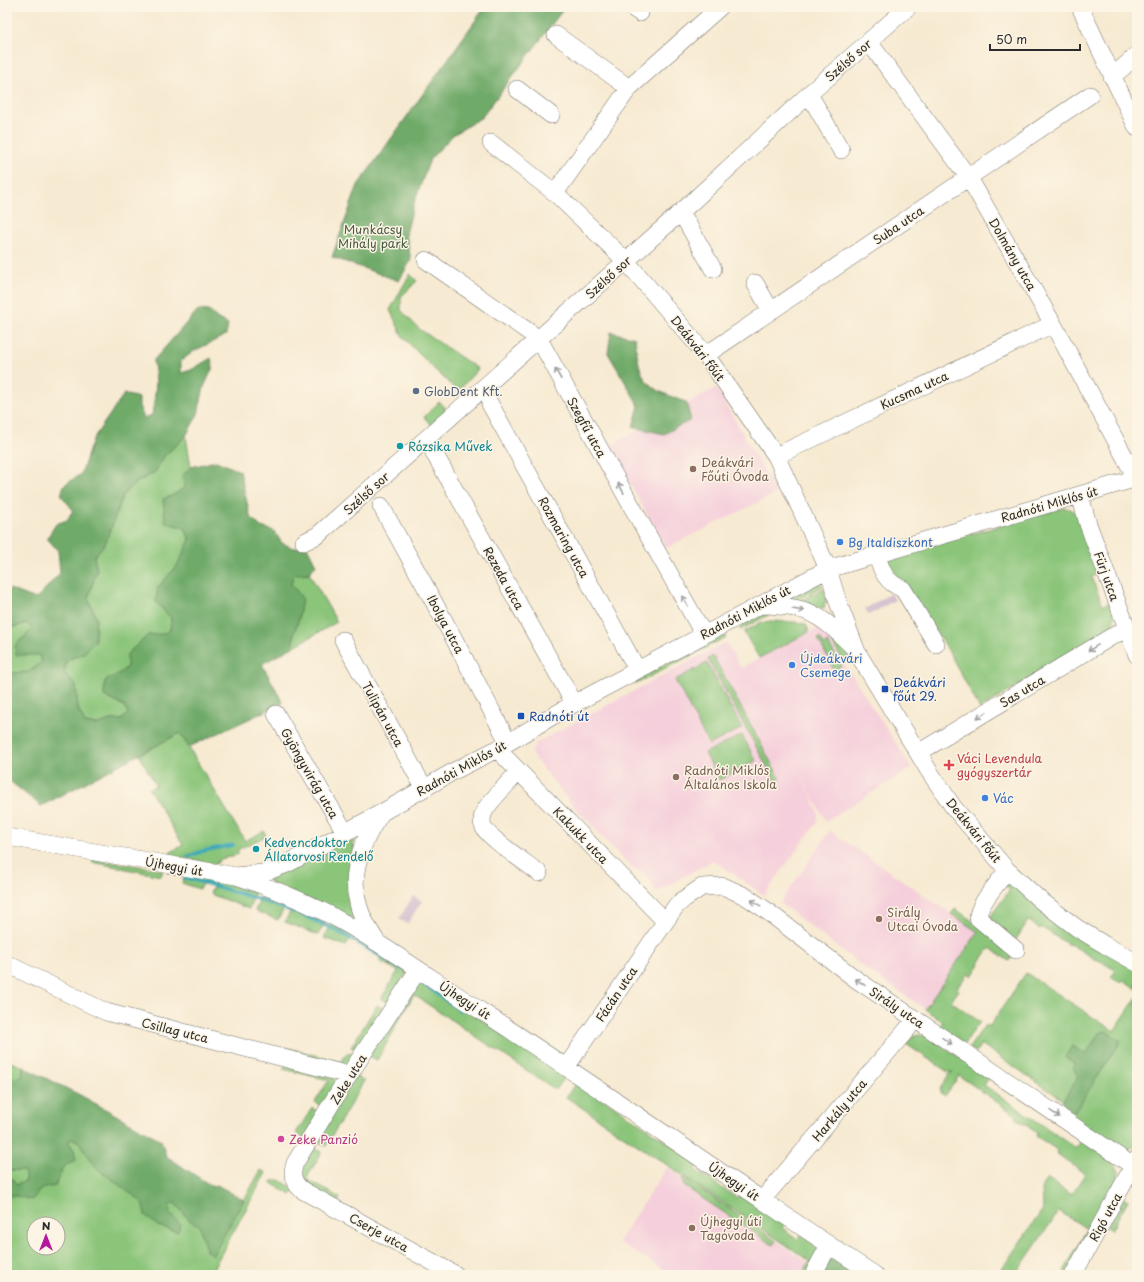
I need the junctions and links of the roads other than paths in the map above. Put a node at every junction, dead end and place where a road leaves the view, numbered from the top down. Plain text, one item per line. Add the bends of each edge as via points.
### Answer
1 (720, 7) edge
2 (908, 7) edge
3 (1080, 7) edge
4 (556, 35) dead end
5 (869, 42) junction
6 (1137, 55) edge
7 (1112, 77) junction
8 (629, 88) junction
9 (517, 89) dead end
10 (809, 94) junction
11 (1090, 95) dead end
12 (552, 115) dead end
13 (1137, 128) edge
14 (491, 144) dead end
15 (840, 150) dead end
16 (969, 178) junction
17 (555, 193) junction
18 (680, 212) junction
19 (426, 260) dead end
20 (626, 261) junction
21 (713, 269) dead end
22 (755, 283) dead end
23 (771, 311) junction
24 (1053, 324) junction
25 (539, 339) junction
26 (706, 355) junction
27 (490, 404) dead end
28 (434, 454) dead end
29 (776, 456) junction
30 (1137, 478) edge
31 (1080, 495) junction
32 (382, 506) dead end
33 (304, 542) dead end
34 (876, 554) junction
35 (828, 569) junction
36 (838, 602) junction
37 (760, 605) junction
38 (817, 617) junction
39 (1127, 629) junction
40 (704, 635) junction
41 (343, 640) dead end
42 (936, 644) dead end
43 (857, 652) junction
44 (1137, 655) edge
45 (638, 669) junction
46 (574, 703) junction
47 (276, 714) dead end
48 (502, 745) junction
49 (918, 753) junction
50 (520, 771) junction
51 (424, 788) junction
52 (381, 813) junction
53 (345, 832) junction
54 (7, 837) edge
55 (1007, 870) junction
56 (539, 873) dead end
57 (236, 876) junction
58 (665, 921) junction
59 (377, 942) junction
60 (1016, 950) dead end
61 (1137, 963) edge
62 (7, 964) edge
63 (418, 970) junction
64 (915, 1020) junction
65 (567, 1066) junction
66 (350, 1075) junction
67 (1135, 1162) edge
68 (302, 1190) joint
69 (762, 1200) junction
70 (829, 1245) junction
71 (456, 1275) edge
72 (813, 1275) edge
73 (875, 1275) edge
74 (1073, 1275) edge

1 - 8 street
2 - 5 street, Szélső sor
3 - 7 street
4 - 8 street
5 - 10 street, Szélső sor
5 - 16 street, Dolmány utca
6 - 7 street
7 - 13 street
8 - 17 street
9 - 12 street
10 - 15 street
10 - 18 street, Szélső sor
11 - 16 street, Suba utca
14 - 17 street, Deákvári főút
16 - 23 street, Suba utca
16 - 24 street, Dolmány utca
17 - 20 street, Deákvári főút
18 - 20 street, Szélső sor
18 - 21 street
19 - 25 street, Szegfű utca
20 - 25 street, Szélső sor
20 - 26 street, Deákvári főút
22 - 23 street
23 - 26 street, Suba utca
24 - 29 street, Kucsma utca
24 - 30 street, Dolmány utca
25 - 33 street, Szélső sor via 318,535
40 -> 25 street, Szegfű utca
26 - 29 street, Deákvári főút
27 - 45 street, Rozmaring utca
28 - 46 street, Rezeda utca
29 - 35 street, Deákvári főút
30 - 31 street, Radnóti Miklós út
31 - 34 street, Radnóti Miklós út
31 - 39 street, Fürj utca via 1088,524
32 - 48 street, Ibolya utca via 452,635
34 - 35 street, Radnóti Miklós út
34 - 42 street via 886,580 903,589
35 - 36 street, Deákvári főút
35 - 37 street, Radnóti Miklós út
36 - 38 street via 830,614
36 - 43 street, Deákvári főút
37 -> 38 street, Deákvári főút via 805,611
37 - 40 street, Radnóti Miklós út
38 - 43 street, Deákvári főút via 835,630
39 - 44 street, Fürj utca
39 -> 49 street, Sas utca
40 - 45 street, Radnóti Miklós út
41 - 51 street, Tulipán utca
43 - 49 street, Deákvári főút
45 - 46 street, Radnóti Miklós út
46 - 48 street, Radnóti Miklós út
47 - 53 street, Gyöngyvirág utca
48 - 50 street, Kakukk utca
48 - 51 street, Radnóti Miklós út
49 - 55 street, Deákvári főút via 954,808
50 - 56 street via 484,811 482,819 484,829 491,836
50 - 58 street, Kakukk utca
51 - 52 street, Radnóti Miklós út
52 - 53 street, Radnóti Miklós út
52 - 59 street, Radnóti Miklós út via 362,845 356,879 357,902
53 - 57 street, Radnóti Miklós út via 278,868 263,873
54 - 57 street, Újhegyi út
55 - 60 street via 983,903 978,918
55 - 61 street, Deákvári főút via 1040,900 1077,928
57 - 59 street, Újhegyi út via 304,902
64 -> 58 street, Sirály utca via 745,896 723,886 702,888 690,895 676,906
58 - 65 street, Fácán utca
59 - 63 street, Újhegyi út
62 - 66 street, Csillag utca via 106,1012
63 - 65 street, Újhegyi út
63 - 66 street, Zeke utca
64 -> 67 street, Sirály utca
64 - 69 street, Harkály utca
65 - 69 street, Újhegyi út
66 - 68 street, Zeke utca via 293,1169 293,1180
67 - 74 street, Rigó utca
68 - 71 street, Cserje utca
69 - 70 street, Újhegyi út
70 - 72 street
70 - 73 street, Újhegyi út

